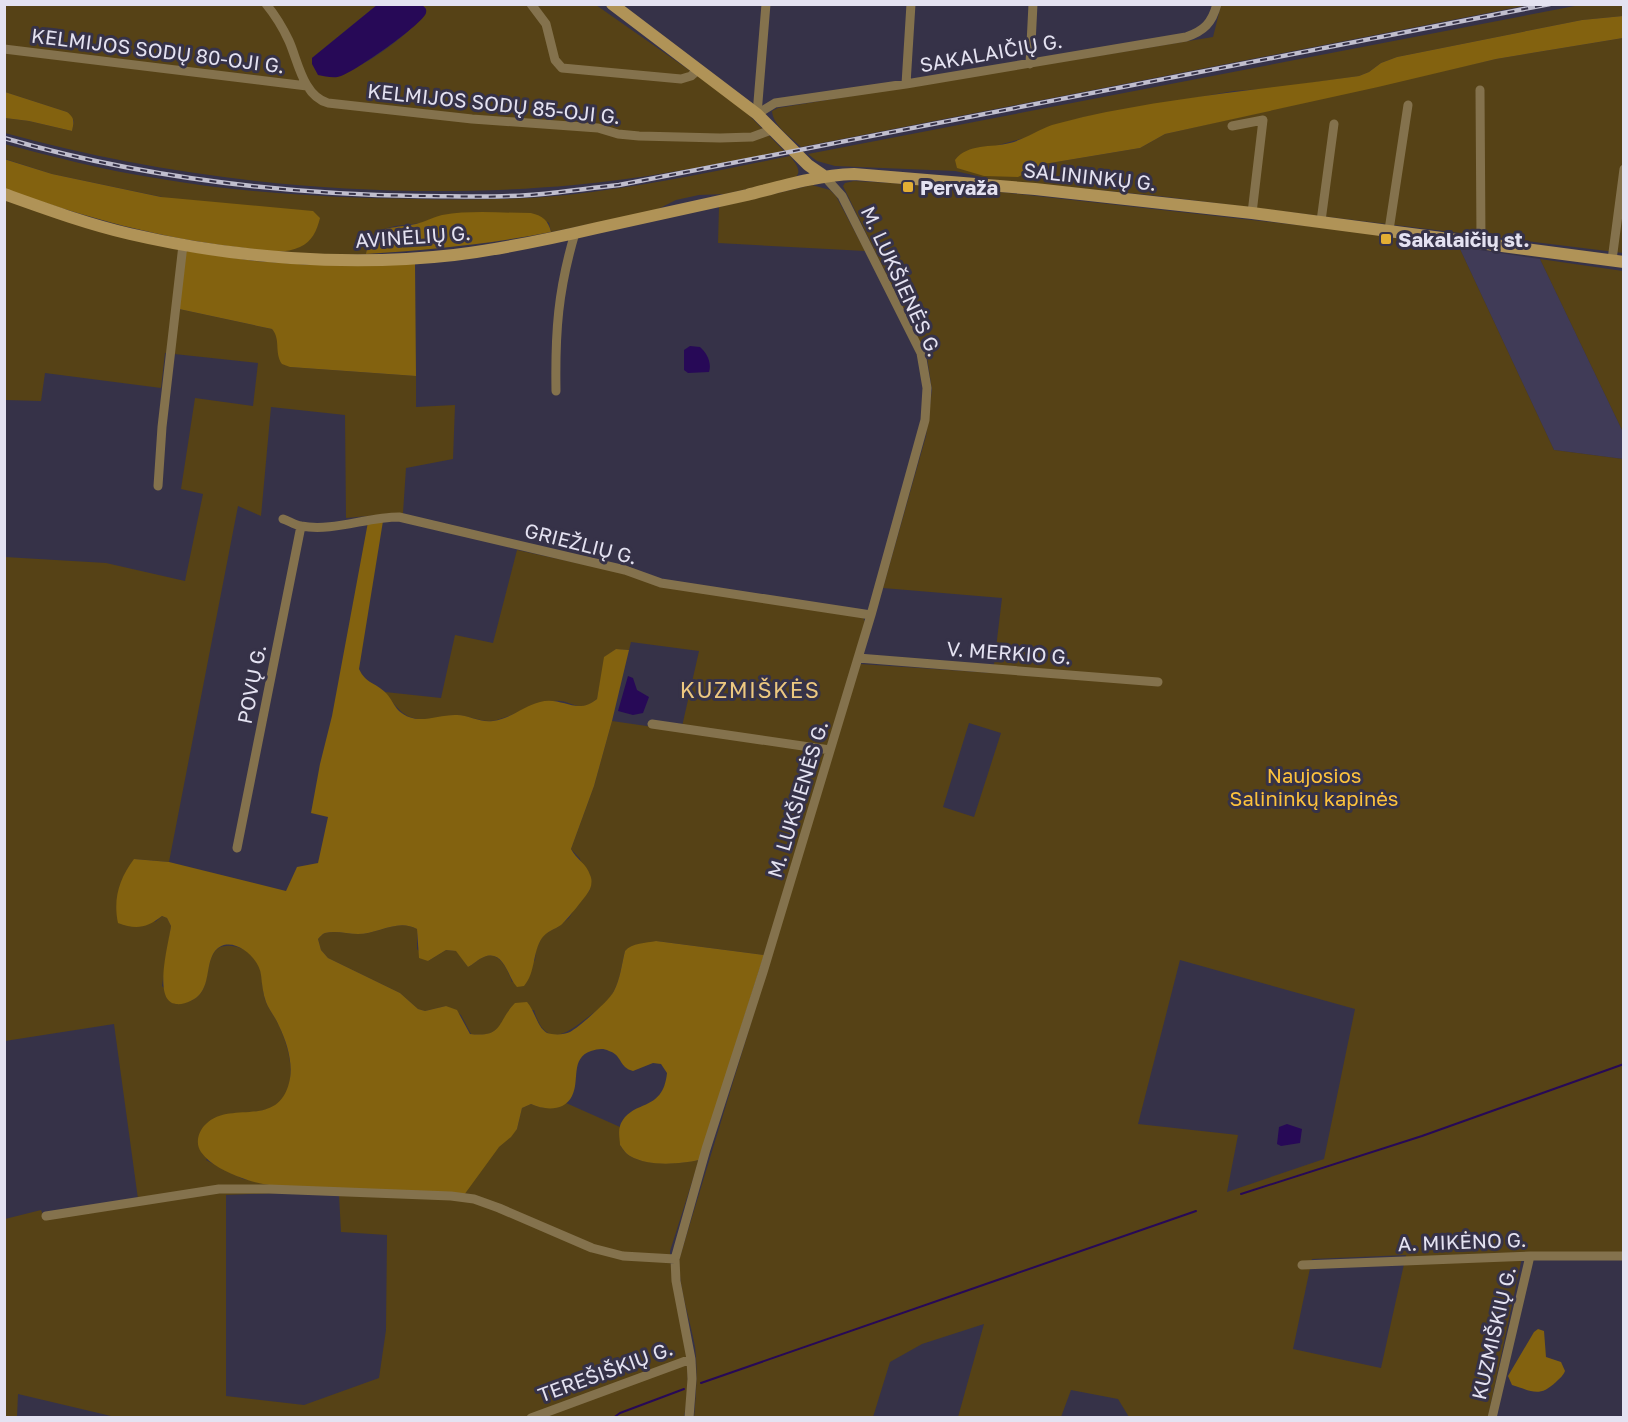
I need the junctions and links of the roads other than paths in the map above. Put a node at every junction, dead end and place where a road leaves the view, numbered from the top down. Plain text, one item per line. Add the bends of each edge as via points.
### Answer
1 (266, 4) edge
2 (531, 4) edge
3 (612, 4) edge
4 (766, 4) edge
5 (911, 4) edge
6 (1033, 4) edge
7 (1217, 4) edge
8 (4, 49) edge
9 (1030, 64) junction
10 (699, 69) junction
11 (906, 84) junction
12 (307, 86) junction
13 (1480, 90) dead end
14 (1408, 105) dead end
15 (757, 114) junction
16 (1334, 124) dead end
17 (1232, 126) dead end
18 (774, 129) junction
19 (1623, 169) edge
20 (824, 176) junction
21 (4, 194) edge
22 (1252, 213) junction
23 (1321, 221) junction
24 (1389, 230) junction
25 (575, 233) junction
26 (1481, 241) junction
27 (183, 245) junction
28 (1618, 261) edge
29 (556, 391) dead end
30 (158, 486) dead end
31 (283, 519) dead end
32 (301, 526) junction
33 (872, 615) junction
34 (858, 658) junction
35 (1158, 682) dead end
36 (652, 724) dead end
37 (830, 750) junction
38 (237, 848) dead end
39 (46, 1216) dead end
40 (1530, 1256) junction
41 (1623, 1256) edge
42 (675, 1258) junction
43 (1302, 1265) dead end
44 (691, 1359) junction
45 (531, 1418) edge
46 (689, 1418) edge
47 (1491, 1418) edge

1 - 12 street via 288,40
2 - 10 street via 546,24 555,60 562,68 681,79
3 - 10 main road
4 - 15 street
5 - 11 street
6 - 9 street
7 - 9 street, SAKALAIČIŲ G. via 1209,24 1196,34
8 - 12 street, KELMIJOS SODŲ 80-OJI G.
9 - 11 street, SAKALAIČIŲ G.
10 - 15 main road
11 - 15 street, SAKALAIČIŲ G. via 775,103
12 - 18 street, KELMIJOS SODŲ 85-OJI G. via 318,99 328,103 598,128 639,136 720,138 752,136
13 - 26 street
14 - 24 street
15 - 18 main road
16 - 23 street
17 - 22 street via 1263,120
18 - 20 main road
19 - 28 street
20 - 22 main road, SALININKŲ G. via 888,176
20 - 25 main road, AVINĖLIŲ G.
20 - 33 street, M. LUKŠIENĖS G. via 842,196 921,353 927,388 925,420
21 - 27 main road, AVINĖLIŲ G. via 75,219
22 - 23 main road, SALININKŲ G.
23 - 24 main road, SALININKŲ G.
24 - 26 main road, SALININKŲ G.
25 - 27 main road, AVINĖLIŲ G. via 453,255 344,260 267,256
25 - 29 street via 560,289
26 - 28 main road, SALININKŲ G.
27 - 30 street
31 - 32 street, GRIEŽLIŲ G.
32 - 33 street, GRIEŽLIŲ G. via 399,517 624,570 662,583
32 - 38 street, POVŲ G.
33 - 34 street, M. LUKŠIENĖS G.
34 - 35 street, V. MERKIO G.
34 - 37 street, M. LUKŠIENĖS G.
36 - 37 street
37 - 42 street, M. LUKŠIENĖS G.
39 - 42 street via 219,1189 452,1196 499,1208 592,1248 623,1256
40 - 41 street, A. MIKĖNO G.
40 - 43 street, A. MIKĖNO G.
40 - 47 street, KUZMIŠKIŲ G.
42 - 44 street, M. LUKŠIENĖS G.
44 - 45 street, TEREŠIŠKIŲ G.
44 - 46 street, M. LUKŠIENĖS G.

